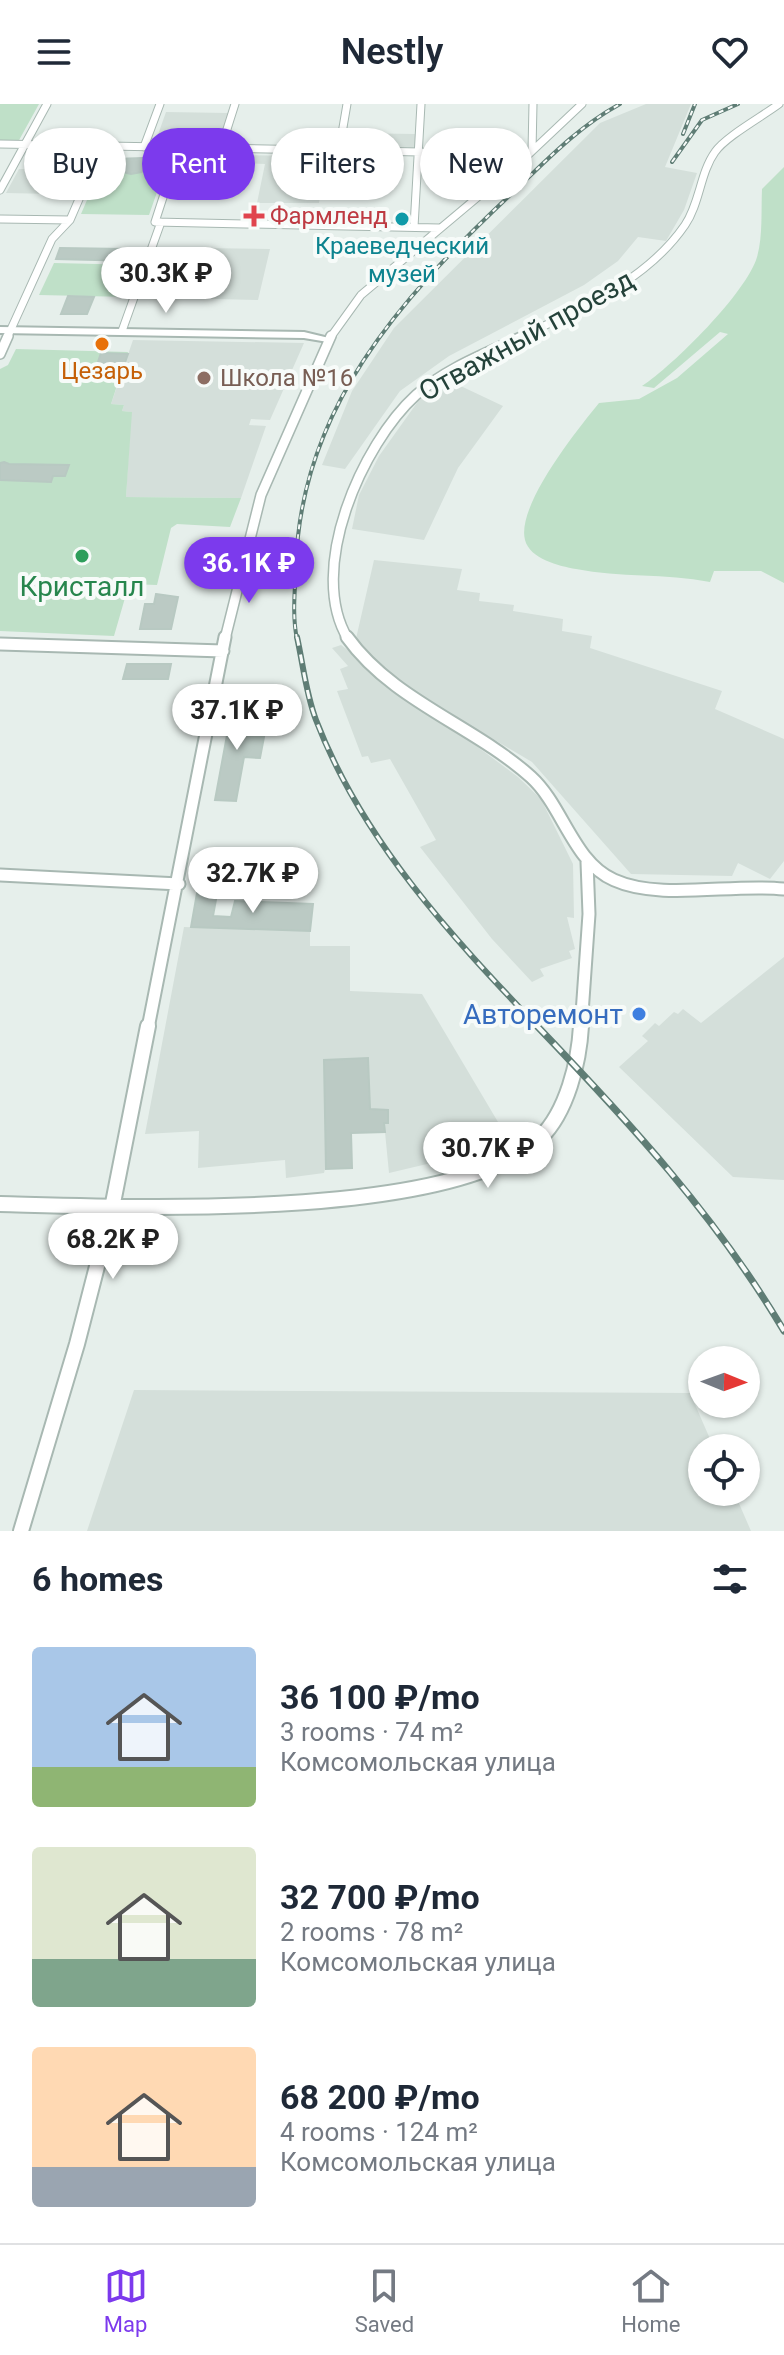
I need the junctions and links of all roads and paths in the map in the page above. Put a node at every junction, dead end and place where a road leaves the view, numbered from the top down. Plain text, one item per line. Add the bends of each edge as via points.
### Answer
1 (47, 104) edge
2 (160, 104) edge
3 (235, 104) edge
4 (347, 104) edge
5 (421, 104) edge
6 (533, 104) edge
7 (582, 104) edge
8 (779, 104) edge
9 (34, 128) edge
10 (151, 128) edge
11 (227, 128) edge
12 (343, 128) edge
13 (532, 128) edge
14 (0, 144) edge
15 (24, 145) edge
16 (24, 147) edge
17 (532, 150) edge
18 (404, 152) edge
19 (418, 152) junction
20 (0, 190) edge
21 (79, 200) edge
22 (164, 200) edge
23 (473, 200) edge
24 (0, 219) edge
25 (70, 220) junction
26 (158, 222) junction
27 (414, 227) junction
28 (439, 228) junction
29 (5, 330) edge
30 (122, 331) junction
31 (328, 339) junction
32 (0, 354) edge
33 (0, 644) edge
34 (223, 651) junction
35 (587, 862) junction
36 (0, 875) edge
37 (179, 884) junction
38 (784, 889) edge
39 (0, 1204) edge
40 (112, 1208) junction
41 (21, 1531) edge

1 - 9 street
2 - 10 street
3 - 11 street
4 - 12 street
5 - 19 street
6 - 13 street
7 - 17 street
8 - 35 street, Отважный проезд via 715,151 695,208 650,264 629,281 458,367 417,394 362,470 343,513 334,596 343,632 384,678 538,783 570,826
14 - 15 street
16 - 20 street
18 - 19 street
19 - 27 street
21 - 25 street
22 - 26 street
23 - 28 street
24 - 25 street
25 - 29 street via 52,239
26 - 27 street
26 - 30 street
27 - 28 street
28 - 31 street via 361,295
29 - 30 street
29 - 32 street
30 - 31 street
31 - 34 street via 253,517
33 - 34 street
34 - 37 street
35 - 38 street via 627,885 746,884
35 - 40 street via 587,956 576,1067 547,1126 519,1156 480,1173 357,1198
36 - 37 street
37 - 40 street
39 - 40 street
40 - 41 street

